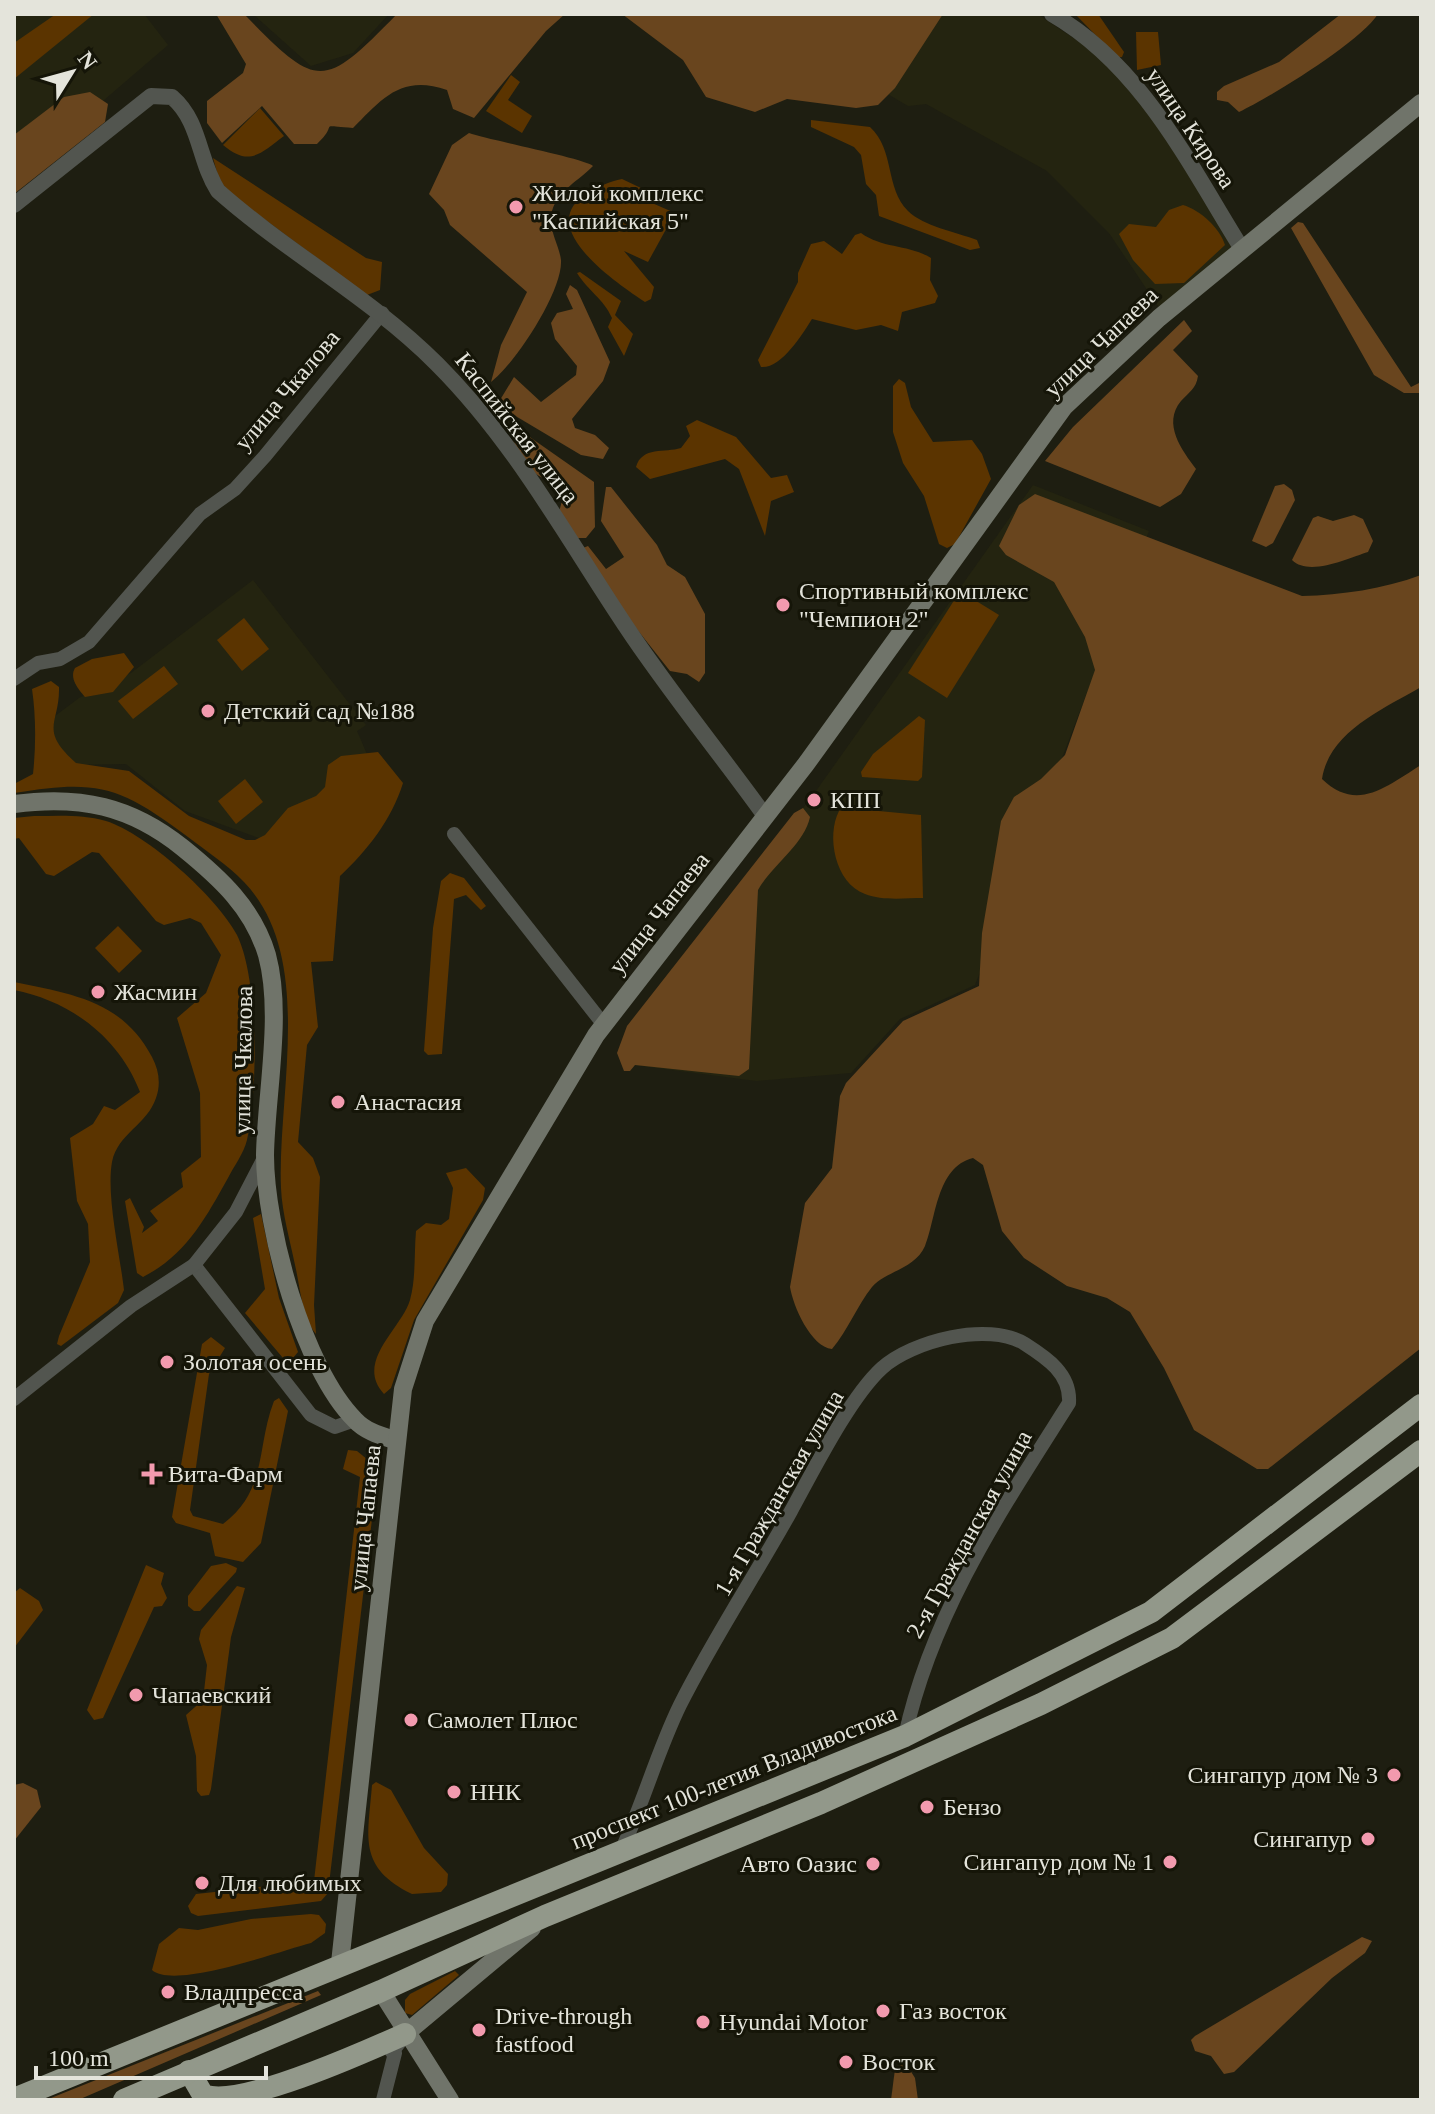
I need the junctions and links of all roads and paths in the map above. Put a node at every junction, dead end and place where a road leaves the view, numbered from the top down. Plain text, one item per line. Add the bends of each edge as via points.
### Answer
1 (1052, 14) edge
2 (1421, 103) edge
3 (14, 205) edge
4 (1242, 249) junction
5 (382, 313) junction
6 (14, 679) edge
7 (14, 804) edge
8 (765, 816) junction
9 (454, 834) dead end
10 (604, 1025) junction
11 (265, 1156) junction
12 (194, 1265) junction
13 (14, 1399) edge
14 (1069, 1403) joint
15 (1421, 1405) edge
16 (355, 1420) junction
17 (397, 1441) junction
18 (1421, 1451) edge
19 (905, 1736) junction
20 (621, 1851) junction
21 (545, 1916) junction
22 (340, 1963) junction
23 (381, 1991) junction
24 (405, 2034) junction
25 (189, 2071) junction
26 (151, 2095) edge
27 (14, 2099) edge
28 (124, 2100) edge
29 (383, 2100) edge
30 (450, 2100) edge

1 - 4 street, улица Кирова via 1105,53 1145,97
2 - 4 main road, улица Чапаева
3 - 5 street, Каспийская улица via 151,96 172,97 188,114 218,191
4 - 8 main road, улица Чапаева via 1064,407
5 - 6 street, улица Чкалова via 265,456 235,489 200,514 89,642
5 - 8 street, Каспийская улица via 438,364 514,456 625,625
7 - 11 main road, улица Чкалова via 61,800 132,814 163,831 240,900 267,957 272,997
8 - 10 main road, улица Чапаева
9 - 10 street
10 - 17 main road, улица Чапаева via 425,1321 403,1389
11 - 12 street via 236,1212
11 - 16 main road, улица Чкалова via 270,1211 290,1292 315,1355
12 - 13 street via 108,1323
12 - 16 street via 311,1415 335,1427
14 - 19 street, 2-я Гражданская улица via 956,1592 927,1654
14 - 20 street, 1-я Гражданская улица via 1070,1391 1045,1357 1019,1341 997,1336 925,1344 880,1370 822,1453 698,1669
15 - 19 highway, проспект 100-летия Владивостока via 1151,1612
16 - 17 main road, улица Чкалова via 374,1434
17 - 22 main road, улица Чапаева
18 - 21 highway via 1172,1638 821,1803
19 - 20 highway, проспект 100-летия Владивостока
20 - 22 highway, проспект 100-летия Владивостока
21 - 23 highway
21 - 24 main road
22 - 27 highway, проспект 100-летия Владивостока
23 - 24 main road
23 - 25 highway
24 - 25 highway via 302,2076 221,2098 203,2095
24 - 29 street via 392,2052
24 - 30 main road
25 - 26 highway
26 - 28 highway

